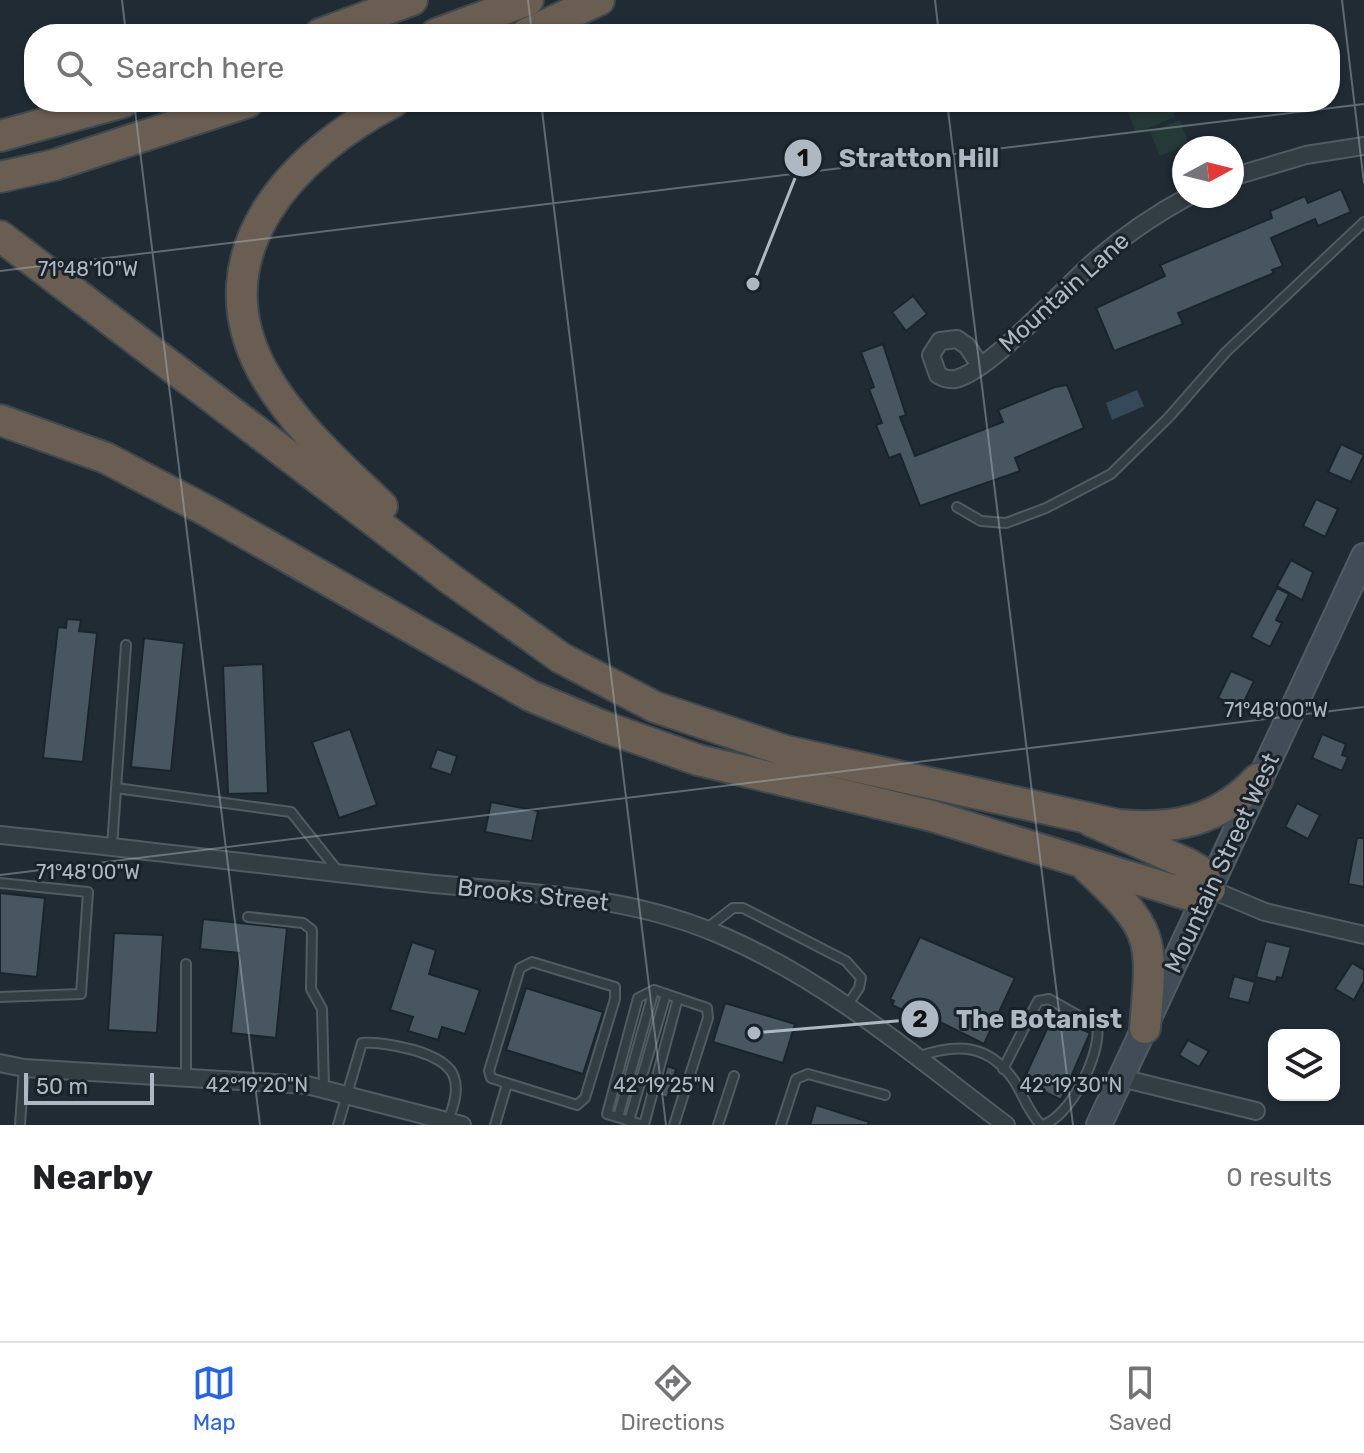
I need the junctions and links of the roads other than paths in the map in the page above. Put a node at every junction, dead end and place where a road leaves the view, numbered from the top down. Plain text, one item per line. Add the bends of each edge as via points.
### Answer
1 (412, 0) edge
2 (528, 0) edge
3 (599, 0) edge
4 (347, 24) edge
5 (463, 24) edge
6 (547, 24) edge
7 (87, 112) edge
8 (217, 112) edge
9 (376, 112) edge
10 (0, 136) edge
11 (1364, 146) edge
12 (1244, 173) edge
13 (0, 177) edge
14 (1172, 205) edge
15 (1364, 222) edge
16 (0, 236) edge
17 (980, 365) dead end
18 (0, 420) edge
19 (957, 507) dead end
20 (1364, 556) edge
21 (449, 578) junction
22 (126, 645) dead end
23 (1258, 779) junction
24 (116, 788) junction
25 (1091, 821) junction
26 (0, 835) edge
27 (112, 848) junction
28 (1080, 861) junction
29 (340, 874) junction
30 (0, 883) edge
31 (1210, 889) junction
32 (248, 917) dead end
33 (705, 930) junction
34 (1364, 935) edge
35 (186, 964) dead end
36 (654, 990) junction
37 (666, 994) junction
38 (0, 997) edge
39 (678, 998) junction
40 (847, 1006) junction
41 (1145, 1028) junction
42 (916, 1057) junction
43 (0, 1063) edge
44 (24, 1068) junction
45 (1003, 1069) junction
46 (734, 1076) dead end
47 (186, 1078) junction
48 (1121, 1078) junction
49 (507, 1084) junction
50 (324, 1089) junction
51 (346, 1095) junction
52 (885, 1095) dead end
53 (1256, 1111) dead end
54 (607, 1114) junction
55 (618, 1117) junction
56 (413, 1118) edge
57 (629, 1121) junction
58 (455, 1123) edge
59 (20, 1125) edge
60 (338, 1125) edge
61 (495, 1125) edge
62 (604, 1125) edge
63 (643, 1125) edge
64 (674, 1125) edge
65 (718, 1125) edge
66 (781, 1125) edge
67 (1006, 1125) edge
68 (1041, 1125) edge
69 (1099, 1125) edge

1 - 4 highway
2 - 5 highway
3 - 6 highway
7 - 10 highway
8 - 13 highway
9 - 21 highway via 314,154 267,208 248,251 244,308 252,348 285,405
11 - 12 street via 1306,155
14 - 17 street, Mountain Lane via 1096,259
15 - 19 lane via 1226,352 1111,474 1006,523 981,521
16 - 21 highway
18 - 28 highway via 106,458 531,696 605,727 698,760 932,816
20 - 23 main road, Mountain Street West
21 - 25 highway via 561,658 655,707 786,751
22 - 24 lane
23 - 25 highway via 1230,804 1185,825 1149,828
23 - 31 main road, Mountain Street West
24 - 27 lane
24 - 29 lane via 291,812
25 - 31 highway via 1188,864 1200,871
26 - 27 street, Brooks Street
27 - 29 street, Brooks Street
28 - 31 highway via 1189,895
28 - 41 highway via 1127,904 1143,930 1150,960
29 - 33 street, Brooks Street via 584,896
30 - 38 lane via 88,892 81,994
31 - 34 street via 1265,912
31 - 41 main road, Mountain Street West
32 - 50 lane via 303,923 312,930 311,989 322,1009
33 - 40 street, Brooks Street via 795,970
33 - 40 lane via 733,908 743,908 833,954 861,978
35 - 47 lane
36 - 37 lane
36 - 54 lane via 638,998
36 - 55 lane
37 - 39 lane
37 - 57 lane
39 - 63 lane
39 - 64 lane via 707,1008 708,1018
40 - 42 street, Brooks Street
41 - 48 main road, Mountain Street West
42 - 45 lane via 947,1046 968,1048
42 - 67 street, Brooks Street
43 - 44 street
44 - 47 street
44 - 59 lane
45 - 68 lane
45 - 68 lane via 1038,1001 1049,999 1097,1026 1092,1066 1064,1108
46 - 65 lane
47 - 50 street
48 - 53 street
48 - 69 main road, Mountain Street West
49 - 49 lane via 577,1105 585,1098 615,987 532,962 520,968 489,1071 491,1078
49 - 61 lane
50 - 51 street
51 - 56 street
51 - 58 lane via 362,1043 382,1042 441,1060 454,1076
51 - 60 lane
52 - 66 lane via 808,1074 796,1079
54 - 55 lane
54 - 62 lane
55 - 57 lane
56 - 58 street
57 - 63 lane

